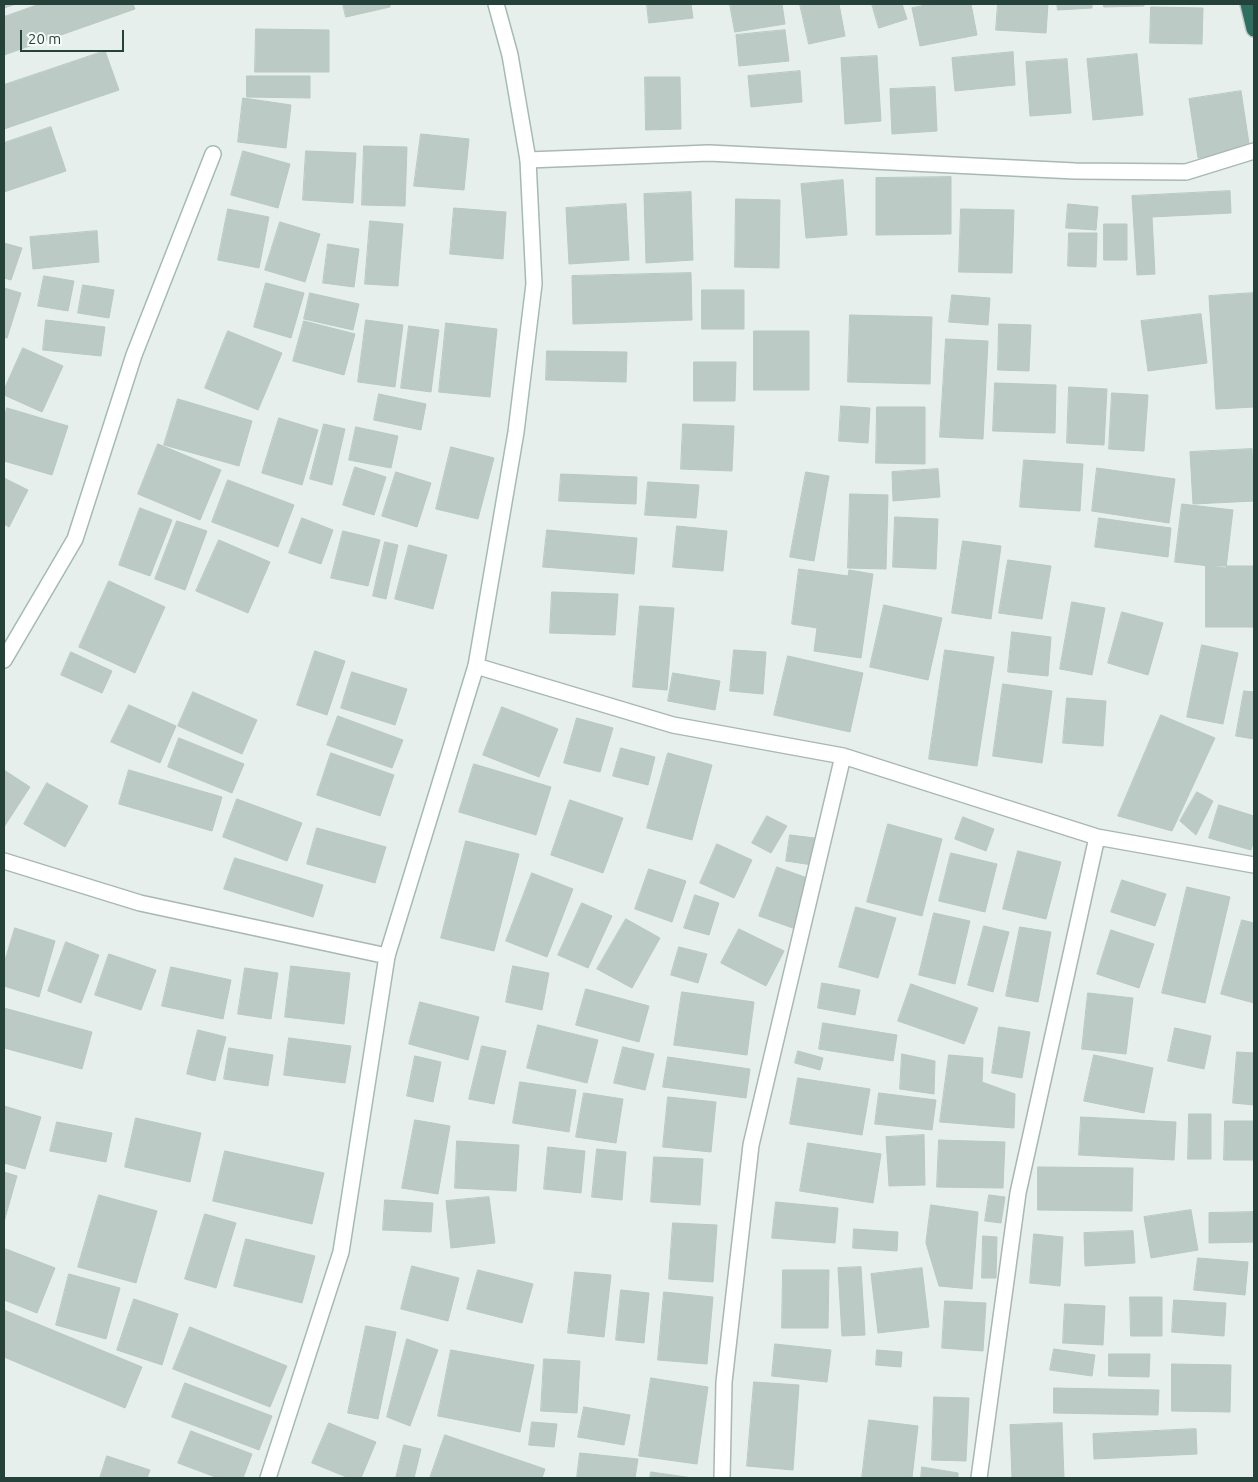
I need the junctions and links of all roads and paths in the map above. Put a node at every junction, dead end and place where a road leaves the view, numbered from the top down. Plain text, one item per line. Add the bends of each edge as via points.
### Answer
1 (496, 4) edge
2 (1248, 4) edge
3 (1254, 29) edge
4 (1254, 151) edge
5 (213, 154) dead end
6 (528, 160) junction
7 (4, 660) edge
8 (476, 666) junction
9 (843, 756) junction
10 (1098, 837) junction
11 (4, 861) edge
12 (1254, 866) edge
13 (387, 956) junction
14 (268, 1478) edge
15 (722, 1478) edge
16 (979, 1478) edge

1 - 6 street via 510,55
2 - 3 highway
4 - 6 street via 1186,172 1065,171 709,153
5 - 7 street via 134,355 75,539
6 - 8 street via 534,284 516,432
8 - 9 street via 673,725
8 - 13 street
9 - 10 street
9 - 15 street via 752,1145 724,1382
10 - 12 street
10 - 16 street via 1018,1193
11 - 13 street via 140,903
13 - 14 street via 341,1252

